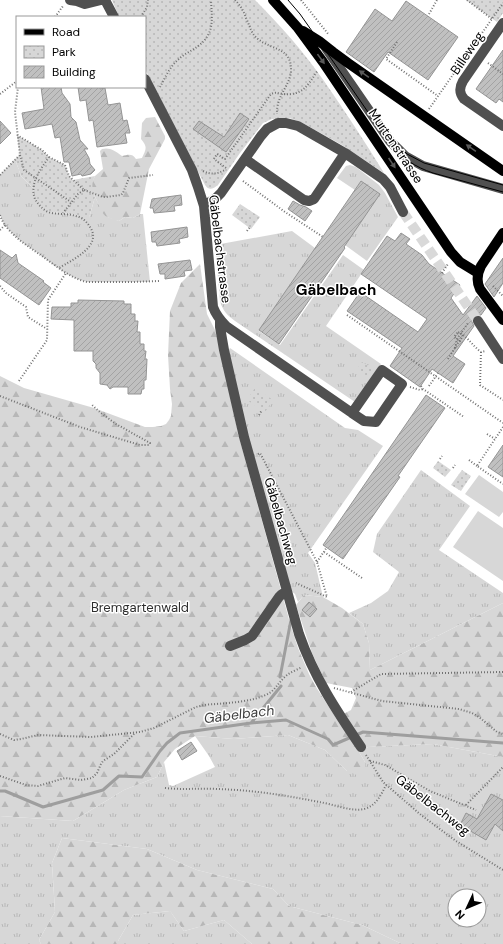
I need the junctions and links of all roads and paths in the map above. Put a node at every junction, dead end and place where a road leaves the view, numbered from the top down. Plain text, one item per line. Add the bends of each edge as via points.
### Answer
1 (101, 0) edge
2 (105, 0) edge
3 (148, 0) edge
4 (211, 0) edge
5 (235, 0) edge
6 (273, 0) edge
7 (301, 0) edge
8 (467, 0) edge
9 (473, 0) edge
10 (438, 1) edge
11 (72, 2) edge
12 (503, 3) edge
13 (473, 4) junction
14 (428, 14) dead end
15 (56, 16) edge
16 (113, 16) edge
17 (142, 16) edge
18 (492, 19) junction
19 (503, 23) edge
20 (298, 28) junction
21 (330, 36) dead end
22 (397, 42) dead end
23 (326, 47) junction
24 (479, 58) junction
25 (320, 68) dead end
26 (503, 74) edge
27 (146, 80) edge
28 (16, 82) edge
29 (18, 88) edge
30 (158, 90) dead end
31 (0, 94) edge
32 (282, 94) junction
33 (438, 96) junction
34 (428, 111) dead end
35 (277, 117) dead end
36 (503, 126) edge
37 (370, 131) junction
38 (17, 135) junction
39 (390, 141) junction
40 (345, 153) junction
41 (20, 156) junction
42 (49, 157) junction
43 (245, 159) junction
44 (199, 169) dead end
45 (503, 171) edge
46 (0, 175) edge
47 (152, 175) dead end
48 (36, 178) junction
49 (243, 181) dead end
50 (503, 189) edge
51 (84, 190) junction
52 (71, 202) junction
53 (204, 206) junction
54 (403, 212) tunnel mouth
55 (63, 213) junction
56 (0, 215) edge
57 (5, 225) junction
58 (250, 227) dead end
59 (0, 230) edge
60 (247, 231) dead end
61 (503, 233) edge
62 (323, 237) dead end
63 (450, 259) dead end
64 (59, 268) junction
65 (66, 273) junction
66 (442, 273) dead end
67 (478, 273) junction
68 (160, 281) dead end
69 (0, 286) edge
70 (493, 286) dead end
71 (503, 296) edge
72 (347, 315) dead end
73 (220, 320) junction
74 (503, 320) edge
75 (478, 321) tunnel mouth
76 (47, 330) junction
77 (461, 333) junction
78 (463, 335) junction
79 (460, 341) junction
80 (455, 348) junction
81 (448, 359) dead end
82 (503, 359) edge
83 (438, 373) dead end
84 (436, 376) junction
85 (19, 381) dead end
86 (428, 386) dead end
87 (412, 387) dead end
88 (0, 396) edge
89 (503, 400) edge
90 (91, 404) dead end
91 (262, 410) dead end
92 (352, 413) junction
93 (259, 415) dead end
94 (464, 417) dead end
95 (503, 423) edge
96 (503, 427) edge
97 (487, 434) dead end
98 (495, 439) junction
99 (442, 456) dead end
100 (250, 457) junction
101 (440, 459) dead end
102 (469, 460) dead end
103 (455, 465) dead end
104 (477, 466) junction
105 (453, 468) dead end
106 (503, 484) edge
107 (327, 548) dead end
108 (324, 552) junction
109 (317, 562) junction
110 (283, 578) junction
111 (362, 578) dead end
112 (287, 591) junction
113 (230, 646) dead end
114 (310, 662) junction
115 (503, 672) edge
116 (136, 732) junction
117 (0, 734) edge
118 (503, 734) edge
119 (361, 747) joint
120 (370, 761) junction
121 (503, 767) edge
122 (0, 776) edge
123 (386, 785) junction
124 (165, 788) dead end
125 (466, 805) junction
126 (476, 810) dead end
127 (503, 870) edge

1 - 11 street via 86,4
2 - 16 street
3 - 17 path
4 - 30 path via 212,26 207,37 174,63
5 - 32 path via 255,36 267,45 284,52 289,59 290,76
6 - 20 main road, Murtenstrasse
7 - 21 path
8 - 13 path
9 - 13 path
10 - 14 path
11 - 15 path
12 - 18 path
13 - 18 path
18 - 33 path
19 - 24 street, Billeweg
20 - 23 main road, Murtenstrasse
20 -> 37 main road, Murtenstrasse
22 - 33 path via 386,59
23 - 39 street
45 -> 23 main road, Murtenstrasse
24 - 26 path
24 - 36 street, Billeweg via 462,83 461,94
25 - 32 path via 305,88 296,93
27 - 53 street, Gäbelbachstrasse via 192,170
28 - 31 path
29 - 38 path via 15,112
32 - 35 path
32 - 44 path via 275,93 269,96 225,159 217,154 214,159 227,167 212,174
33 - 34 path
37 - 39 street
37 -> 67 main road, Murtenstrasse via 456,257
38 - 41 path
38 - 42 path
39 - 50 street via 405,156 423,166
40 - 43 street via 298,126 281,123 271,126 264,132
40 - 43 street via 314,199 309,201
40 - 54 street via 385,180
41 - 46 path
41 - 48 path via 24,170
42 - 48 path
42 - 51 path via 66,165 70,176
43 - 53 street via 222,193
47 - 51 path via 129,178 123,194 106,198
48 - 52 path
48 - 55 path via 33,188 37,202 49,212
49 - 62 path
51 - 52 path
52 - 55 path
53 - 73 street, Gäbelbachstrasse via 213,307
55 - 64 path via 78,216 86,221 93,236 92,244 86,250
56 - 57 path
57 - 59 path
57 - 64 path via 20,240
58 - 60 path
61 - 67 main road via 480,266
63 - 66 path
64 - 65 path
65 - 68 path via 87,282
65 - 76 path via 48,300
67 - 74 main road via 479,286
69 - 76 path via 26,307 28,317
70 - 71 path
72 - 84 path
73 - 92 street, Gäbelbachstrasse
73 - 100 street, Gäbelbachweg via 224,350
75 - 82 street
76 - 85 path via 47,340
77 - 78 path
77 - 79 path via 458,332 454,337
77 - 80 path
78 - 79 path
78 - 89 path via 482,352 480,385
79 - 80 path
80 - 81 path
83 - 84 path
84 - 86 path
84 - 95 path
87 - 94 path via 420,390 422,387
88 - 90 path via 80,427 140,445 149,445 150,443 116,424
91 - 93 path
92 - 92 street, Gäbelbachstrasse via 364,421 376,422 402,384 382,370
96 - 98 path
97 - 98 path
98 - 104 path
99 - 101 path
100 - 109 path via 260,454
100 - 110 street, Gäbelbachweg
102 - 104 path
103 - 105 path
104 - 106 path
107 - 108 path
108 - 109 path
108 - 111 path
109 - 110 path via 327,597
110 - 112 street, Gäbelbachweg
112 - 113 street via 279,597 252,636
112 - 114 street, Gäbelbachweg
114 - 116 path via 286,676 278,686 262,697 196,706 154,728
114 - 119 street, Gäbelbachweg via 321,685
115 - 118 path via 381,674 351,692 382,701 459,709 472,713
116 - 117 path via 91,737 38,735 14,740
116 - 122 path via 100,764 92,778 65,778 38,786 26,785
119 - 120 path, Gäbelbachweg
120 - 123 path, Gäbelbachweg
120 - 125 path via 385,765 430,791
121 - 125 path
123 - 124 path via 373,805 358,810 261,792
123 - 127 path, Gäbelbachweg via 440,830
125 - 126 path

